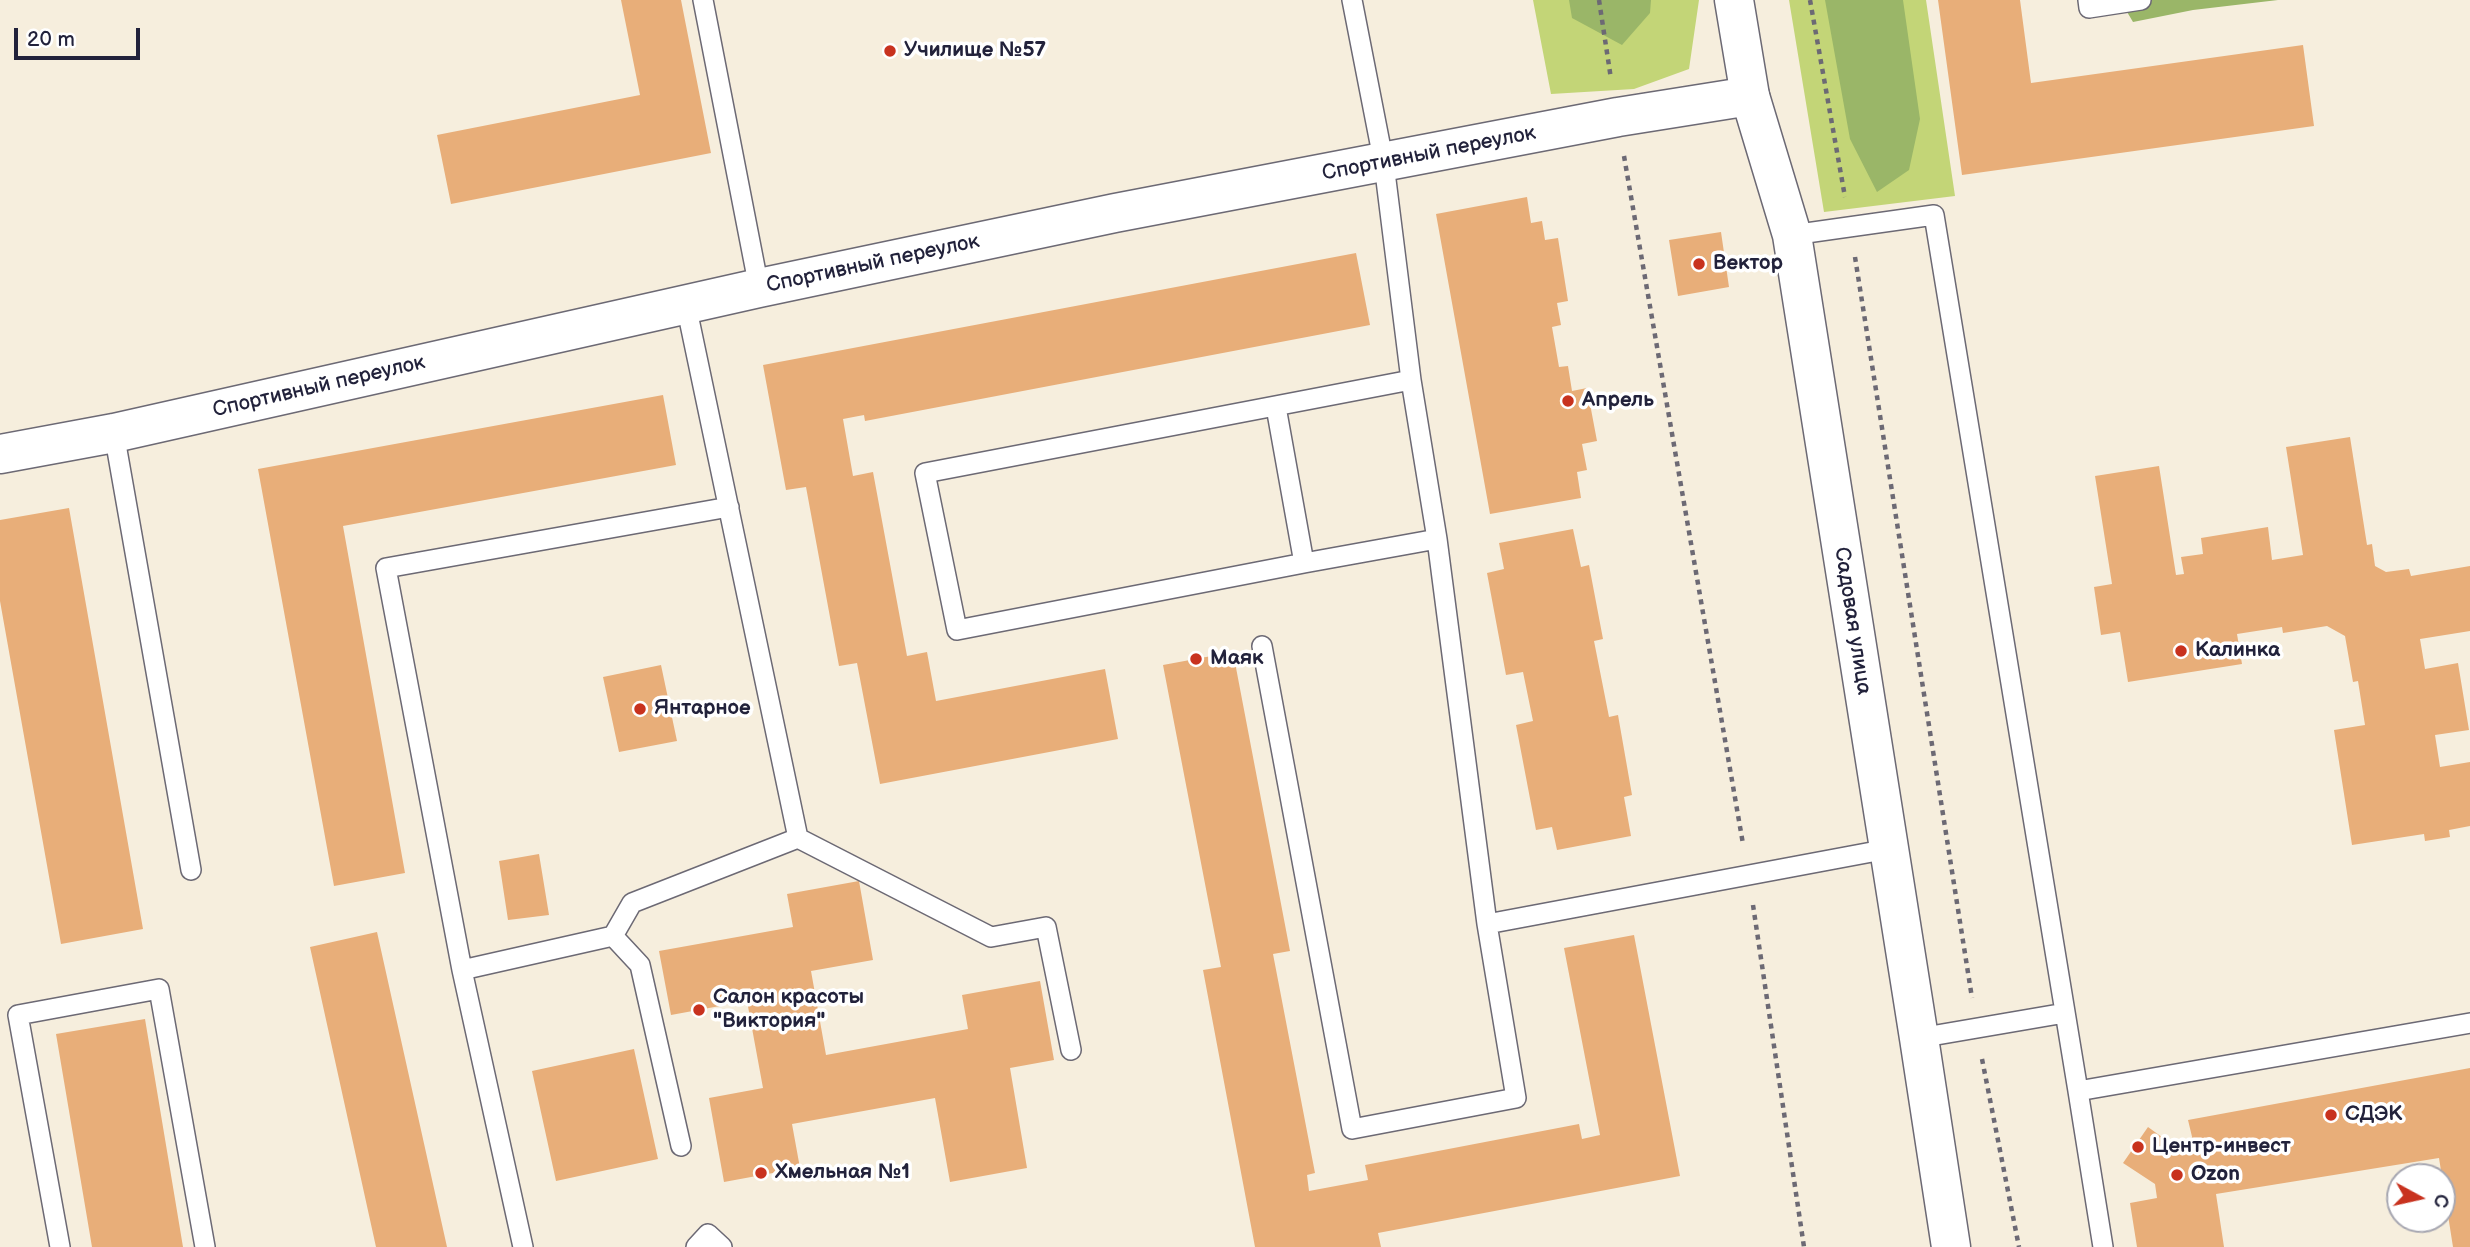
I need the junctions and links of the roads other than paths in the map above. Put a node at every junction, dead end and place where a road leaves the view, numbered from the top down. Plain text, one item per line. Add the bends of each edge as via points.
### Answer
1 (703, 0) edge
2 (1352, 0) edge
3 (1734, 0) edge
4 (2088, 0) edge
5 (2141, 0) edge
6 (1750, 96) junction
7 (1384, 163) junction
8 (1791, 235) junction
9 (759, 288) junction
10 (687, 305) junction
11 (1410, 380) junction
12 (1276, 407) junction
13 (114, 433) junction
14 (0, 454) edge
15 (729, 507) junction
16 (1437, 539) junction
17 (1304, 563) junction
18 (1262, 646) dead end
19 (798, 838) junction
20 (1888, 849) junction
21 (191, 870) dead end
22 (1487, 924) junction
23 (613, 936) junction
24 (463, 970) junction
25 (2065, 1013) junction
26 (2470, 1023) edge
27 (1919, 1038) junction
28 (1071, 1050) dead end
29 (2078, 1091) junction
30 (681, 1146) dead end
31 (61, 1247) edge
32 (205, 1247) edge
33 (523, 1247) edge
34 (695, 1247) edge
35 (722, 1247) edge
36 (1951, 1247) edge
37 (2103, 1247) edge

1 - 9 lane
2 - 7 lane
3 - 6 street, Садовая улица
4 - 5 lane via 2089,8
6 - 7 street, Спортивный переулок
6 - 8 street, Садовая улица
7 - 9 street, Спортивный переулок via 1115,213
7 - 11 lane
8 - 20 street, Садовая улица
8 - 25 lane via 1934,215
9 - 10 street, Спортивный переулок
10 - 13 street, Спортивный переулок
10 - 15 lane
11 - 12 lane
11 - 16 lane
12 - 17 lane
12 - 17 lane via 925,473 957,629
13 - 14 street, Спортивный переулок
13 - 21 lane
15 - 19 lane
15 - 24 lane via 386,568
16 - 17 lane
16 - 22 lane
18 - 22 lane via 1352,1129 1517,1098
19 - 23 lane via 632,903
19 - 28 lane via 991,937 1046,927
20 - 22 lane
20 - 27 street, Садовая улица
23 - 24 lane
23 - 30 lane via 640,965
24 - 33 lane
25 - 27 lane
25 - 29 lane
26 - 29 lane
27 - 36 street, Садовая улица
29 - 37 lane
31 - 32 lane via 18,1015 159,989
34 - 35 lane via 708,1234

